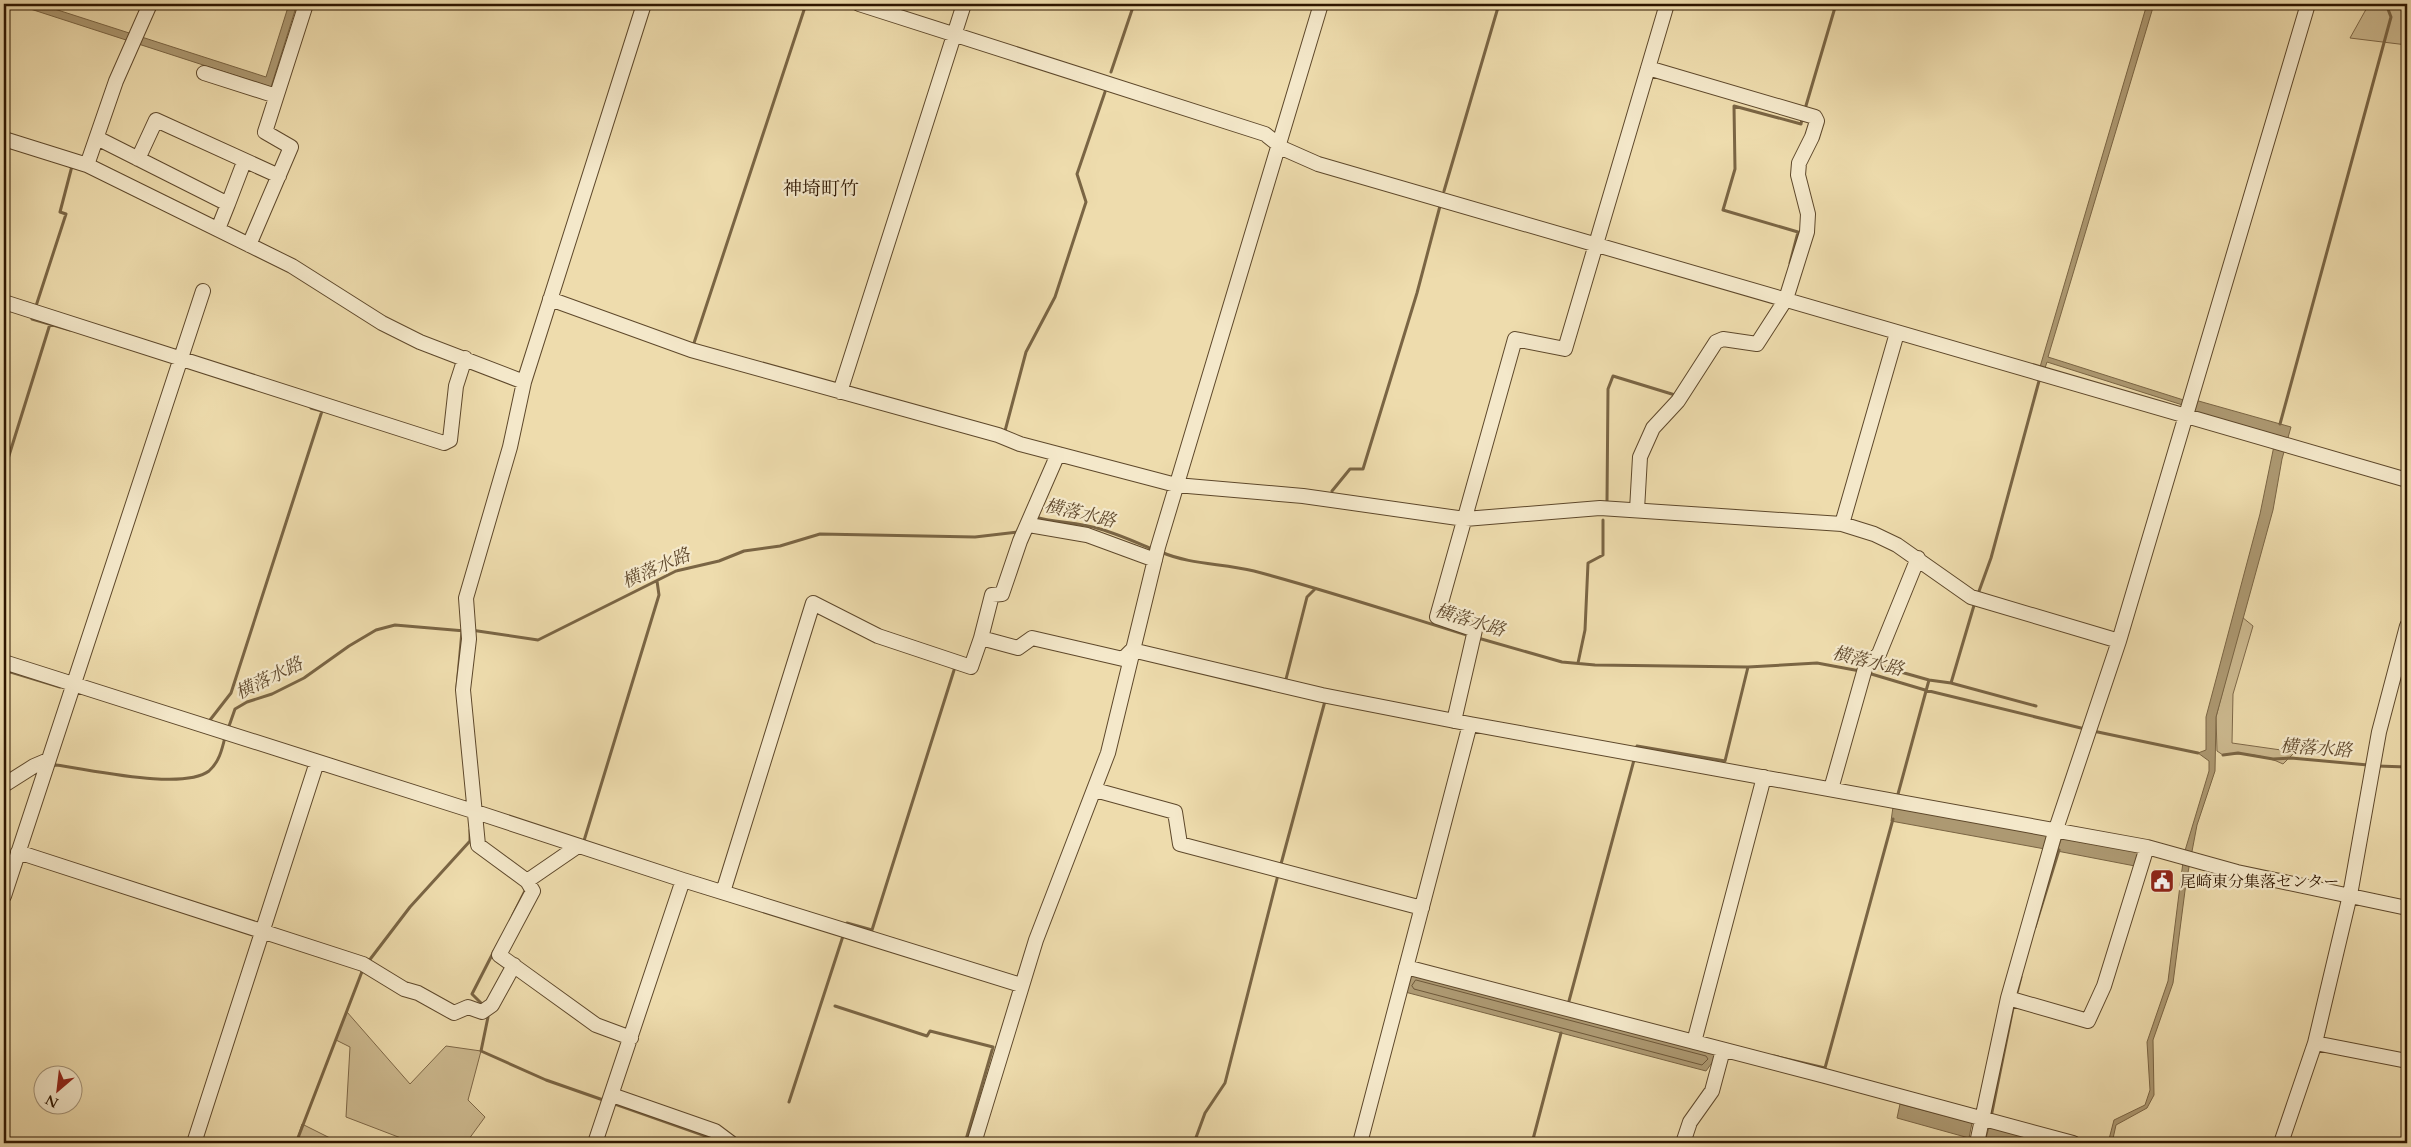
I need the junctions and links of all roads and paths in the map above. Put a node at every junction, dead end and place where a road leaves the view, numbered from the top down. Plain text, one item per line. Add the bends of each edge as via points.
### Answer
1 (150, 4) edge
2 (306, 4) edge
3 (644, 4) edge
4 (859, 4) edge
5 (964, 4) edge
6 (1321, 4) edge
7 (1667, 4) edge
8 (2308, 4) edge
9 (955, 35) junction
10 (1648, 68) junction
11 (204, 73) dead end
12 (276, 96) junction
13 (97, 138) junction
14 (4, 139) edge
15 (1279, 144) junction
16 (138, 158) junction
17 (244, 162) junction
18 (87, 164) junction
19 (279, 176) junction
20 (228, 204) junction
21 (218, 229) junction
22 (1597, 244) junction
23 (249, 245) junction
24 (203, 291) dead end
25 (550, 299) junction
26 (1786, 299) junction
27 (4, 302) edge
28 (1897, 333) junction
29 (180, 358) junction
30 (465, 358) junction
31 (524, 382) junction
32 (840, 392) junction
33 (2185, 416) junction
34 (1058, 454) junction
35 (2407, 480) edge
36 (1176, 485) junction
37 (1637, 510) junction
38 (1032, 519) junction
39 (1465, 519) junction
40 (1842, 524) junction
41 (1157, 554) junction
42 (1918, 558) junction
43 (2407, 626) edge
44 (981, 638) junction
45 (2119, 642) junction
46 (1132, 650) junction
47 (4, 662) edge
48 (74, 685) junction
49 (1454, 721) junction
50 (1470, 724) junction
51 (48, 760) junction
52 (317, 762) junction
53 (1764, 777) junction
54 (4, 785) edge
55 (1831, 789) junction
56 (1095, 790) junction
57 (470, 810) junction
58 (2056, 829) junction
59 (583, 847) junction
60 (2147, 847) junction
61 (18, 852) junction
62 (683, 880) junction
63 (6, 881) edge
64 (528, 881) junction
65 (723, 892) junction
66 (2350, 895) junction
67 (4, 896) edge
68 (1422, 908) junction
69 (2407, 908) edge
70 (261, 931) junction
71 (514, 965) junction
72 (1406, 967) junction
73 (1021, 985) junction
74 (2014, 1001) junction
75 (631, 1038) junction
76 (2315, 1043) junction
77 (1708, 1046) junction
78 (2407, 1061) edge
79 (609, 1101) junction
80 (1981, 1118) junction
81 (194, 1143) edge
82 (595, 1143) edge
83 (730, 1143) edge
84 (974, 1143) edge
85 (1360, 1143) edge
86 (1683, 1143) edge
87 (1977, 1143) edge
88 (2073, 1143) edge
89 (2281, 1143) edge

1 - 13 street
2 - 12 street
3 - 25 street
4 - 9 street
5 - 9 street
6 - 15 street
7 - 10 street
8 - 33 street
9 - 15 street via 1245,127 1265,134
9 - 32 street
10 - 22 street
10 - 26 street via 1815,118 1812,137 1799,162 1798,175 1808,214 1807,232
11 - 12 street
12 - 19 street via 265,132 291,146
13 - 16 street
13 - 18 street
14 - 18 street
15 - 22 street via 1293,154 1318,164
15 - 36 street
16 - 17 street via 156,120
16 - 20 street
17 - 19 street via 254,163
17 - 20 street
18 - 21 street
19 - 23 street
20 - 21 street
21 - 23 street
22 - 26 street
22 - 39 street via 1565,349 1515,338
23 - 30 street via 292,266 382,323 420,342
24 - 29 street
25 - 31 street
25 - 32 street via 691,350
26 - 28 street
26 - 37 street via 1757,344 1723,339 1716,342 1678,401 1653,428 1640,458
27 - 29 street
28 - 33 street
28 - 40 street
29 - 30 street via 444,443 450,440 456,386
29 - 48 street
30 - 31 street
31 - 57 street via 510,447 466,598 469,639 463,690
32 - 34 street
33 - 35 street
33 - 45 street
34 - 36 street
34 - 38 street
36 - 39 street via 1303,496
36 - 41 street
37 - 39 street via 1600,508
37 - 40 street
38 - 41 street
38 - 44 street
39 - 49 street via 1437,617 1475,630
40 - 42 street via 1874,534
41 - 46 street
42 - 45 street via 1976,599
42 - 55 street via 1880,654 1866,665
43 - 66 street via 2374,757
44 - 46 street via 1018,648 1032,638 1123,659
44 - 65 street via 971,667 878,636 813,602
45 - 58 street
46 - 49 street via 1322,695
46 - 56 street via 1108,753
47 - 48 street
48 - 51 street
48 - 52 street
49 - 50 street
50 - 53 street
50 - 68 street
51 - 54 street
51 - 61 street
52 - 57 street
52 - 70 street
53 - 55 street
53 - 77 street
55 - 58 street
56 - 68 street via 1175,812 1180,844
56 - 73 street
57 - 59 street
57 - 64 street via 478,844
58 - 60 street
58 - 74 street
59 - 62 street
59 - 64 street
60 - 66 street via 2237,872
60 - 74 street via 2104,986 2088,1021
61 - 63 street
61 - 70 street
62 - 65 street
62 - 75 street
63 - 67 street
64 - 71 street via 533,891 499,954
65 - 73 street
66 - 69 street
66 - 76 street
68 - 72 street
70 - 71 street via 366,966 454,1013 468,1007 487,1009
70 - 81 street
71 - 75 street via 596,1025
72 - 77 street
72 - 85 street
73 - 84 street
74 - 80 street
75 - 79 street
76 - 78 street
76 - 89 street
77 - 80 street
77 - 86 street via 1712,1091 1690,1122
79 - 82 street
79 - 83 street via 715,1131
80 - 87 street
80 - 88 street

